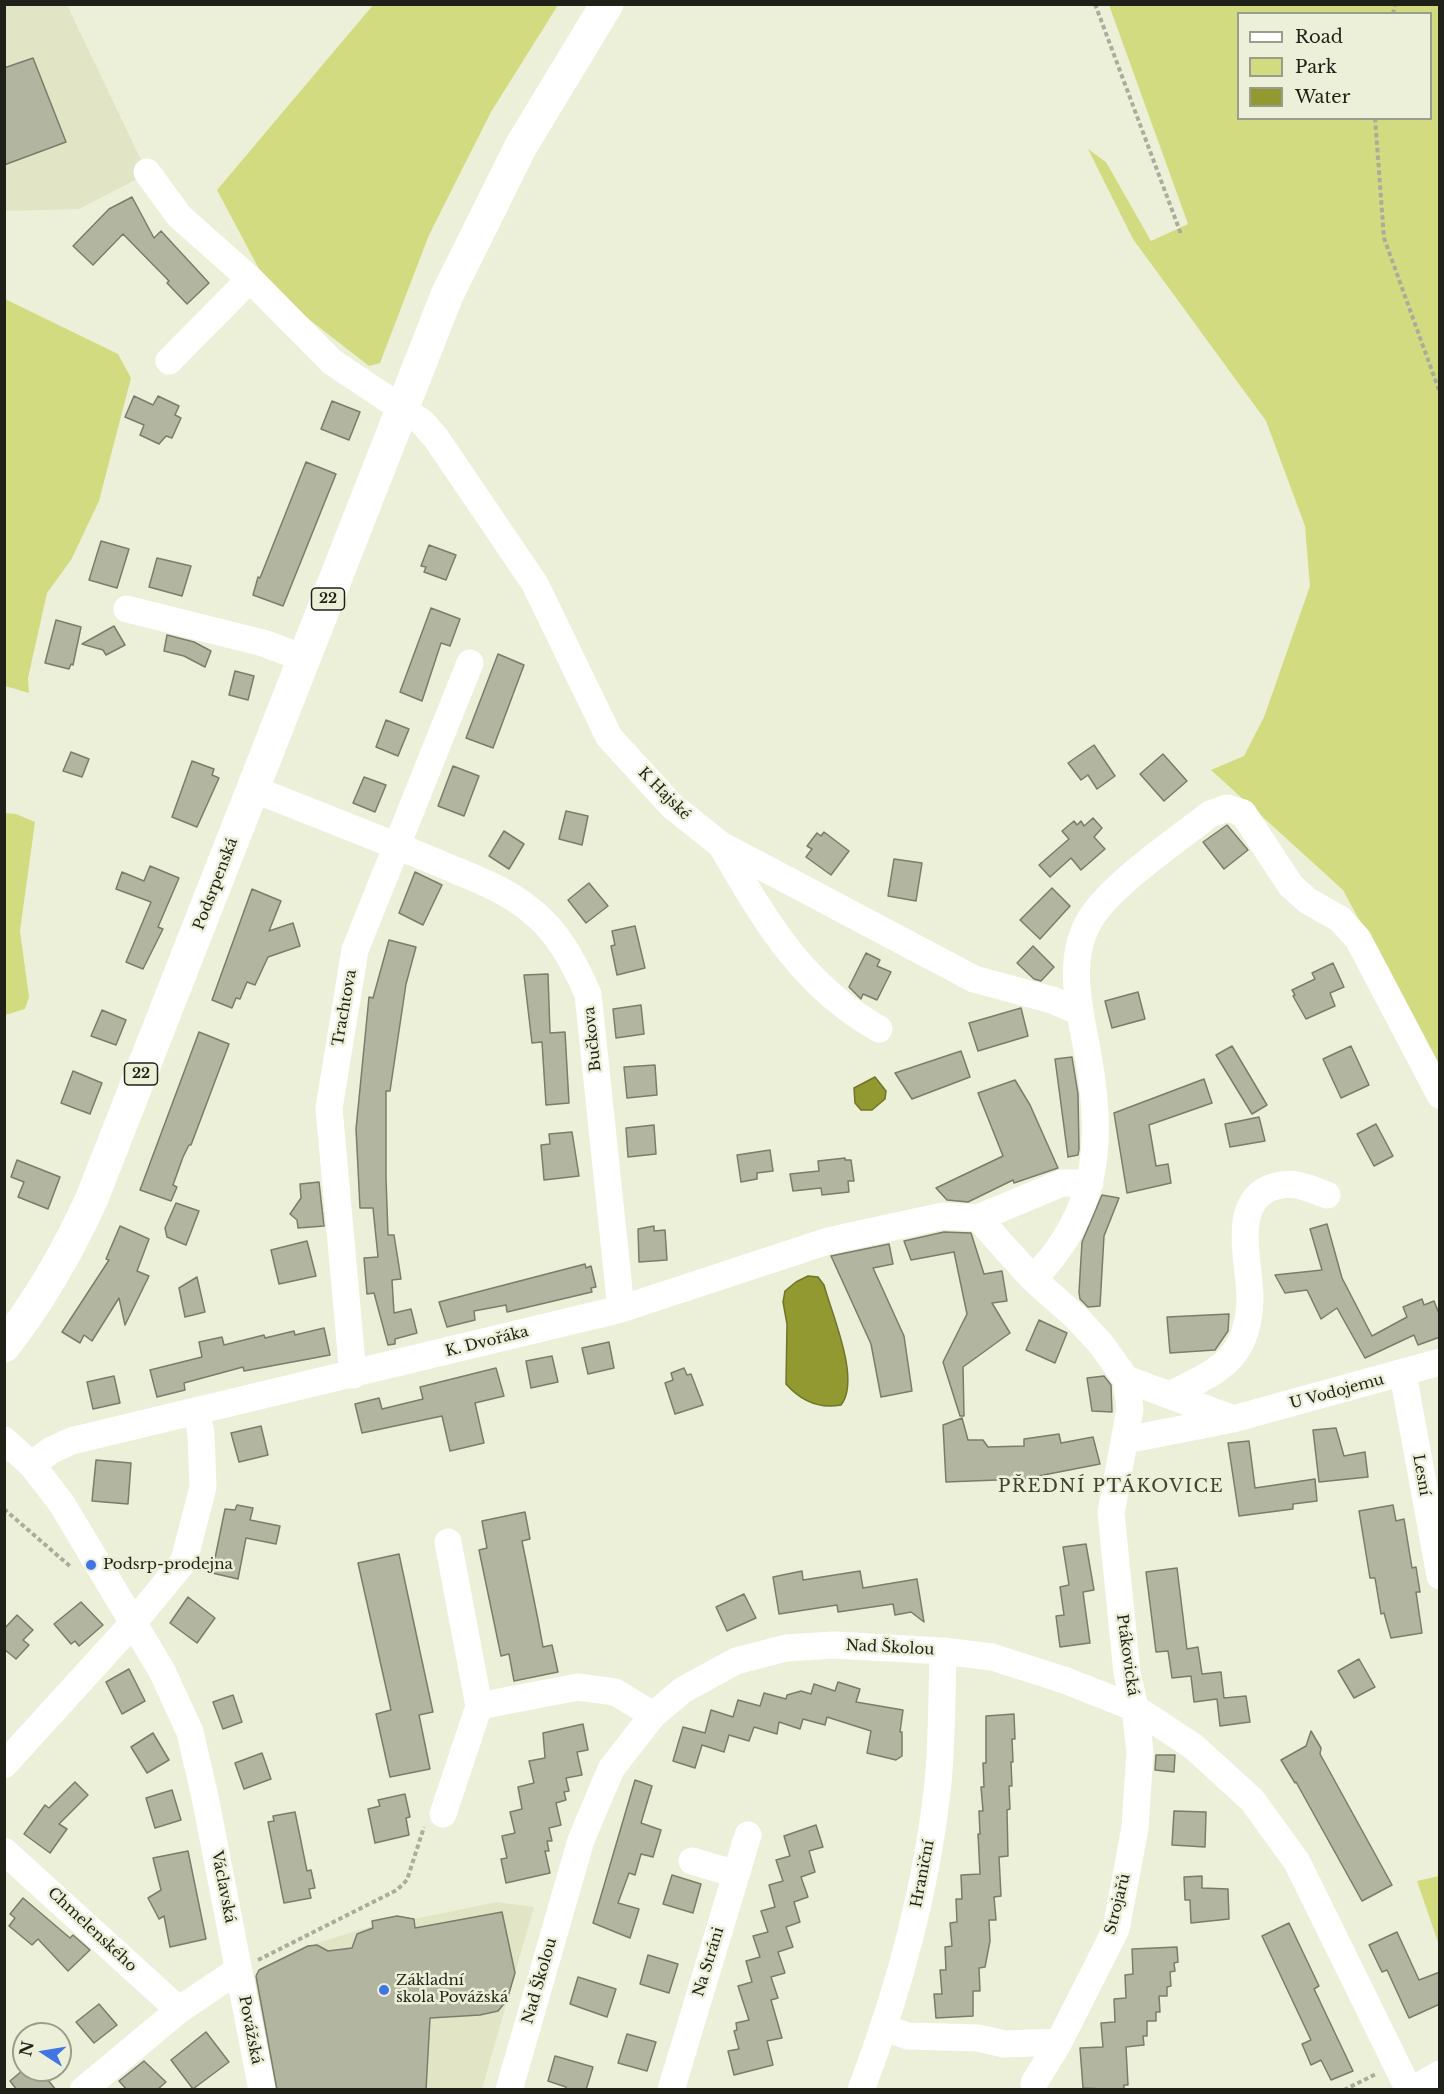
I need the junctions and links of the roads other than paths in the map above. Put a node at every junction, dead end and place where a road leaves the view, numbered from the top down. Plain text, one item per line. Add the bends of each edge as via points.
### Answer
1 (607, 4) edge
2 (147, 172) dead end
3 (250, 279) junction
4 (169, 361) dead end
5 (402, 409) junction
6 (127, 609) dead end
7 (304, 658) junction
8 (470, 663) dead end
9 (253, 789) junction
10 (396, 845) junction
11 (721, 845) junction
12 (1078, 1011) junction
13 (879, 1029) dead end
14 (1440, 1095) edge
15 (1090, 1183) junction
16 (1327, 1195) dead end
17 (978, 1218) junction
18 (1033, 1279) junction
19 (621, 1309) junction
20 (4, 1346) edge
21 (1440, 1362) edge
22 (353, 1374) junction
23 (1403, 1374) junction
24 (1126, 1379) junction
25 (1169, 1395) junction
26 (197, 1412) junction
27 (1233, 1419) junction
28 (4, 1440) edge
29 (1126, 1440) junction
30 (32, 1465) junction
31 (448, 1542) dead end
32 (1440, 1576) edge
33 (134, 1622) junction
34 (943, 1651) junction
35 (479, 1706) junction
36 (1135, 1708) junction
37 (653, 1715) junction
38 (4, 1765) edge
39 (444, 1814) road end
40 (748, 1835) dead end
41 (4, 1851) edge
42 (692, 1861) dead end
43 (736, 1874) junction
44 (238, 1970) junction
45 (179, 2010) junction
46 (884, 2028) junction
47 (1059, 2042) junction
48 (1004, 2044) junction
49 (1440, 2074) edge
50 (1037, 2086) edge
51 (83, 2090) edge
52 (262, 2090) edge
53 (509, 2090) edge
54 (670, 2090) edge
55 (861, 2090) edge
56 (1410, 2090) edge

1 - 5 main road, 22 via 521,146 466,254
2 - 3 street, K Hajské via 179,216
3 - 4 street
3 - 5 street, K Hajské via 332,362
5 - 7 main road, Podsrpenská / 22
5 - 11 street, K Hajské via 422,422 436,438 535,584 609,737 672,806
6 - 7 street via 263,643
7 - 9 main road, Podsrpenská / 22
8 - 10 street, Trachtova
9 - 10 street, Bučkova
9 - 20 main road, Podsrpenská / 22 via 92,1198 63,1260
10 - 19 street, Bučkova via 510,895 555,933 571,956 588,994
10 - 22 street, Trachtova via 355,950 329,1108
11 - 12 street, K Hajské via 974,979
11 - 13 street via 767,925 809,976
12 - 14 street via 1080,943 1094,911 1210,814 1227,808 1243,813 1291,886 1340,919 1358,939
12 - 15 street via 1098,1129
15 - 17 street via 1062,1183
15 - 18 street via 1072,1231 1057,1255
16 - 25 street via 1281,1184 1255,1198 1245,1230 1250,1299 1242,1342 1230,1360
17 - 18 street
17 - 19 street, K. Dvořáka via 943,1216 828,1241
18 - 24 street via 1085,1327
19 - 22 street, K. Dvořáka
21 - 23 street, U Vodojemu
22 - 26 street, K. Dvořáka
23 - 27 street, U Vodojemu
23 - 32 street, Lesní
24 - 25 street
24 - 29 street, Ptákovická via 1130,1409
25 - 27 street
26 - 30 street, K. Dvořáka via 70,1441
26 - 33 street via 202,1487 184,1561
27 - 29 street, U Vodojemu
28 - 30 street, Václavská
29 - 36 street, Ptákovická via 1111,1513 1127,1673
30 - 33 street, Václavská via 62,1504
31 - 35 street
33 - 38 street
33 - 44 street, Václavská via 162,1671 189,1732
34 - 36 street, Nad Školou via 992,1657
34 - 37 street, Nad Školou via 834,1645 786,1648 736,1661 683,1690
34 - 46 street, Hraniční via 938,1782 927,1858 910,1942
35 - 37 street via 578,1688 615,1692
35 - 39 street
36 - 47 street, Strojařů via 1140,1752 1135,1828 1116,1929
36 - 56 street, Ptákovická via 1194,1747 1252,1800 1297,1862
37 - 53 street, Nad Školou via 611,1769 581,1840
40 - 43 street, Na Stráni
41 - 45 street, Chmelenského
42 - 43 street
43 - 54 street, Na Stráni
44 - 45 street
44 - 52 street, Povážská
45 - 51 street
46 - 48 street via 908,2036 978,2038
46 - 55 street, Hraniční
47 - 48 street
47 - 50 street, Strojařů
48 - 50 street
49 - 56 street

